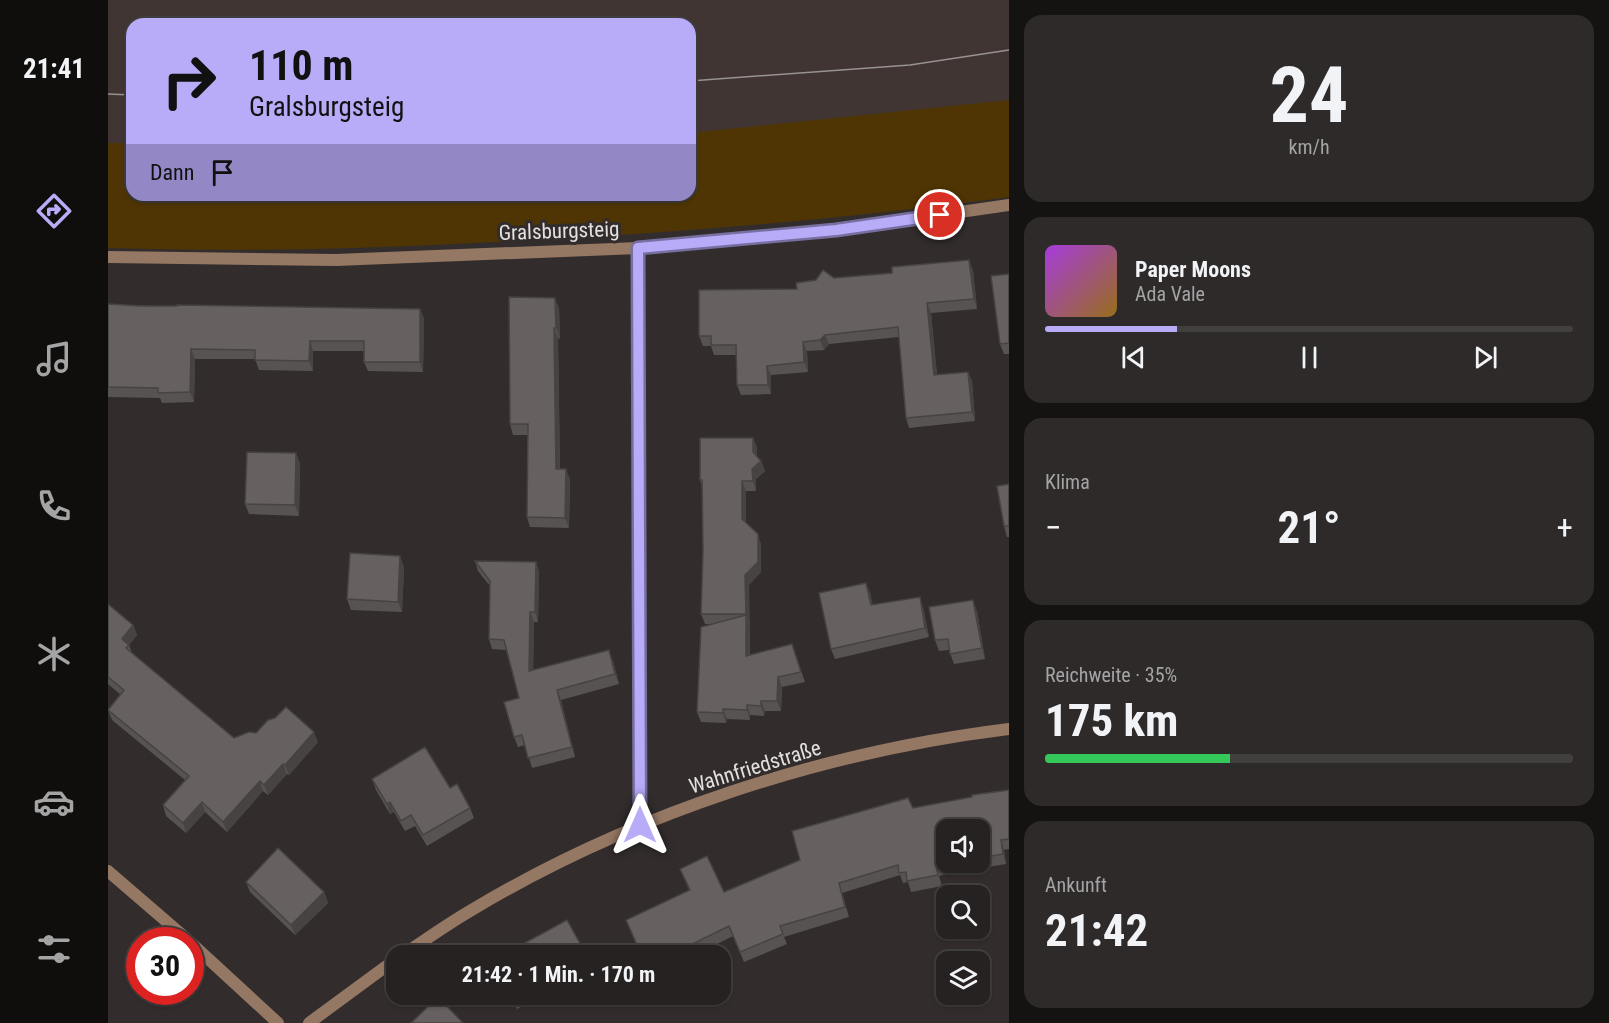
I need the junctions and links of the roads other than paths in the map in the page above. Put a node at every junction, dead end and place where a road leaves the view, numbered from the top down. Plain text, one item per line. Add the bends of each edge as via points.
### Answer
1 (1009, 205) edge
2 (638, 248) junction
3 (108, 257) edge
4 (1009, 729) edge
5 (640, 825) junction
6 (108, 871) edge
7 (173, 927) edge
8 (418, 945) edge
9 (204, 955) edge
10 (386, 966) edge
11 (278, 1023) edge
12 (309, 1023) edge

1 - 2 street, Gralsburgsteig via 836,230
2 - 3 street, Gralsburgsteig via 336,260
2 - 5 street
4 - 5 street, Wahnfriedstraße via 885,750 768,781
5 - 8 street, Wahnfriedstraße via 480,905
6 - 7 street
9 - 11 street
10 - 12 street

